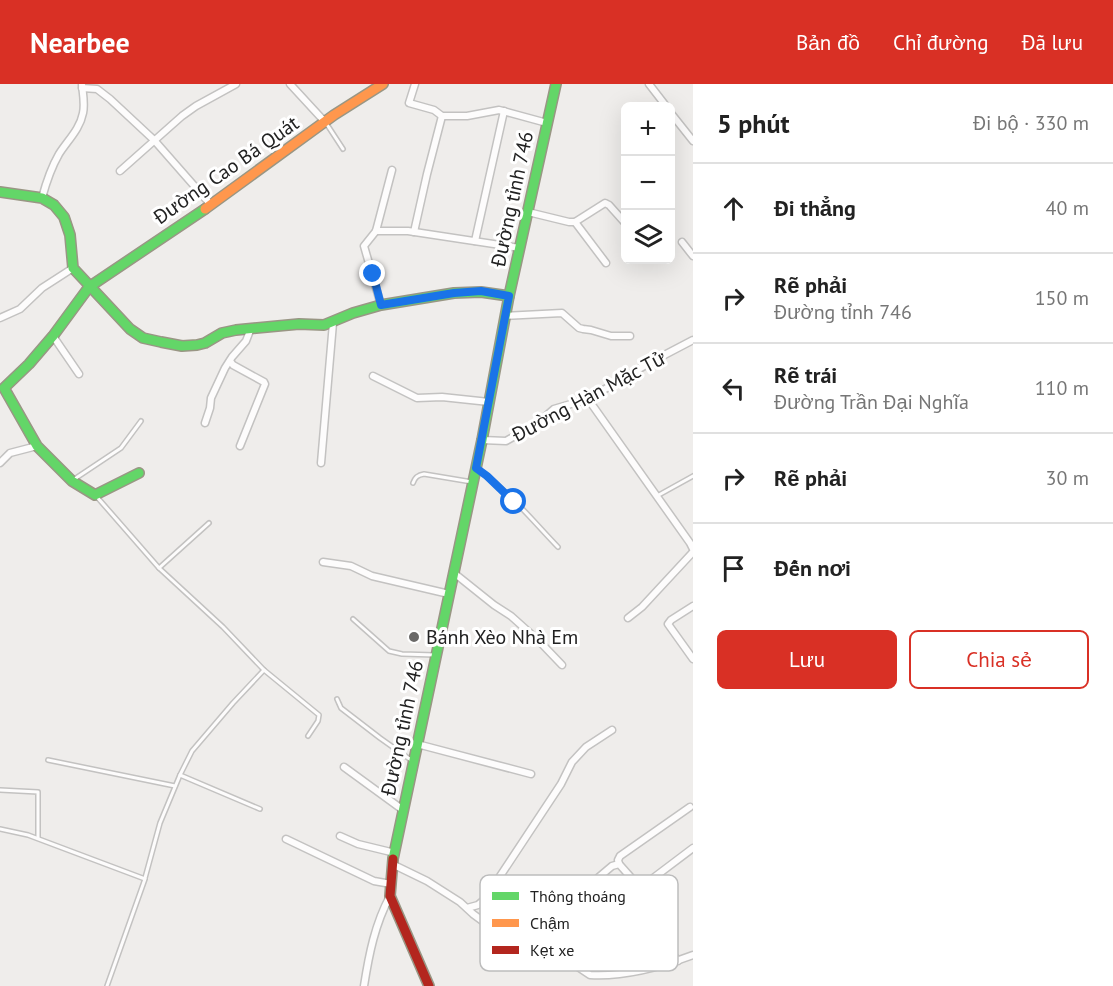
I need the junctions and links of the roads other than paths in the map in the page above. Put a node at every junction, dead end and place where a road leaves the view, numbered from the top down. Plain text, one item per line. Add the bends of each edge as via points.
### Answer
1 (236, 84) edge
2 (290, 84) edge
3 (383, 84) edge
4 (415, 84) edge
5 (556, 84) edge
6 (649, 84) edge
7 (82, 86) edge
8 (98, 87) edge
9 (663, 102) edge
10 (504, 111) junction
11 (442, 116) junction
12 (675, 118) edge
13 (677, 120) joint
14 (325, 122) junction
15 (547, 123) junction
16 (154, 141) junction
17 (693, 141) edge
18 (344, 149) dead end
19 (392, 170) dead end
20 (120, 171) dead end
21 (0, 192) edge
22 (42, 198) junction
23 (211, 205) junction
24 (528, 212) junction
25 (621, 218) edge
26 (575, 222) junction
27 (376, 231) junction
28 (414, 232) junction
29 (475, 241) junction
30 (682, 242) dead end
31 (520, 248) junction
32 (693, 256) edge
33 (606, 263) dead end
34 (73, 268) junction
35 (89, 287) junction
36 (509, 296) junction
37 (381, 305) junction
38 (505, 316) junction
39 (0, 318) edge
40 (333, 323) junction
41 (251, 328) junction
42 (53, 336) junction
43 (630, 336) dead end
44 (693, 340) edge
45 (230, 361) junction
46 (79, 374) dead end
47 (373, 376) dead end
48 (2, 389) edge
49 (588, 399) junction
50 (489, 402) junction
51 (141, 421) dead end
52 (205, 423) dead end
53 (482, 440) junction
54 (37, 446) junction
55 (240, 446) dead end
56 (321, 462) dead end
57 (0, 463) edge
58 (476, 468) junction
59 (139, 472) dead end
60 (693, 476) edge
61 (72, 481) junction
62 (473, 482) junction
63 (413, 483) dead end
64 (95, 495) junction
65 (657, 496) junction
66 (209, 523) dead end
67 (558, 547) dead end
68 (693, 551) edge
69 (323, 562) dead end
70 (159, 568) junction
71 (454, 573) junction
72 (449, 594) junction
73 (693, 606) edge
74 (628, 618) dead end
75 (353, 619) dead end
76 (436, 656) junction
77 (693, 659) edge
78 (562, 665) dead end
79 (264, 670) junction
80 (337, 699) dead end
81 (612, 730) dead end
82 (308, 735) dead end
83 (417, 744) junction
84 (48, 760) dead end
85 (414, 762) junction
86 (344, 767) dead end
87 (531, 774) dead end
88 (180, 775) junction
89 (175, 786) junction
90 (0, 790) edge
91 (690, 807) dead end
92 (260, 809) dead end
93 (404, 810) junction
94 (0, 829) edge
95 (340, 836) dead end
96 (38, 838) junction
97 (286, 839) dead end
98 (693, 848) edge
99 (395, 853) junction
100 (392, 864) junction
101 (619, 864) junction
102 (502, 875) edge
103 (601, 875) edge
104 (629, 875) edge
105 (657, 875) edge
106 (145, 879) junction
107 (391, 884) junction
108 (390, 896) junction
109 (480, 904) edge
110 (466, 908) junction
111 (480, 919) edge
112 (693, 956) edge
113 (678, 961) edge
114 (584, 971) edge
115 (637, 971) edge
116 (107, 986) edge
117 (364, 986) edge
118 (429, 986) edge

1 - 16 street via 189,111
2 - 14 street
3 - 14 street, Đường Cao Bá Quát
4 - 11 street via 409,103
5 - 15 street, Đường tỉnh 746
6 - 9 street
7 - 8 street
7 - 22 street via 82,116 52,168
8 - 16 street
10 - 11 street
10 - 15 street
10 - 29 street
11 - 28 street
12 - 13 street
13 - 17 street
14 - 18 lane
14 - 23 street, Đường Cao Bá Quát
15 - 24 street, Đường tỉnh 746
16 - 20 street
16 - 23 street
19 - 27 street
21 - 22 street
22 - 34 street via 64,217
23 - 35 street, Đường Cao Bá Quát
24 - 26 street
24 - 31 street, Đường tỉnh 746
25 - 26 street via 605,203
26 - 33 street
27 - 28 street
27 - 37 street via 364,246
28 - 29 street
29 - 31 street
30 - 32 street
31 - 36 street, Đường tỉnh 746
34 - 35 street
34 - 39 street via 42,288 20,309
35 - 41 street via 143,338 197,345 230,330
35 - 42 street, Đường Cao Bá Quát
36 - 37 street via 481,291
36 - 38 street, Đường tỉnh 746
37 - 40 street
38 - 43 street via 562,313 579,328
38 - 50 street, Đường tỉnh 746
40 - 41 street
40 - 56 street
41 - 45 street
42 - 46 street
42 - 48 street, Đường Cao Bá Quát
44 - 49 street, Đường Hàn Mặc Tử
45 - 52 street via 211,398
45 - 55 street via 266,384
47 - 50 street via 417,399
48 - 54 street
49 - 53 street, Đường Hàn Mặc Tử via 554,409 506,441
49 - 65 street
50 - 53 street, Đường tỉnh 746
51 - 61 lane via 121,448
53 - 58 street, Đường tỉnh 746
54 - 57 street via 10,453
54 - 61 street
58 - 62 street, Đường tỉnh 746
58 - 67 lane
59 - 64 street
60 - 65 lane
61 - 64 street
62 - 63 lane via 424,474 418,475
62 - 71 street, Đường tỉnh 746
64 - 70 lane
65 - 68 street
66 - 70 lane
68 - 74 street
69 - 72 street via 351,566 372,576
70 - 79 lane
71 - 72 street, Đường tỉnh 746
71 - 78 street via 512,616
72 - 76 street, Đường tỉnh 746
73 - 77 street via 668,624
75 - 76 lane via 389,651
76 - 83 street, Đường tỉnh 746
79 - 82 lane via 319,716
79 - 88 lane via 192,751
80 - 85 lane via 341,708
81 - 102 street via 572,762
83 - 85 street, Đường tỉnh 746
83 - 87 street
84 - 89 lane
85 - 93 street, Đường tỉnh 746
86 - 93 street
88 - 89 lane
88 - 92 lane
89 - 106 lane
90 - 96 lane via 38,792
91 - 101 street via 620,856
93 - 99 street, Đường tỉnh 746
94 - 96 lane
95 - 99 street
96 - 106 lane
97 - 107 street via 374,881
98 - 105 street
99 - 100 street, Đường tỉnh 746
100 - 107 street, Đường tỉnh 746
100 - 110 street via 427,881
101 - 103 street
101 - 104 street
106 - 116 lane
107 - 108 street, Đường tỉnh 746
108 - 117 street via 380,914 369,952
108 - 118 street, Đường tỉnh 746
109 - 110 street
110 - 111 street
112 - 113 street
114 - 115 street via 599,976

